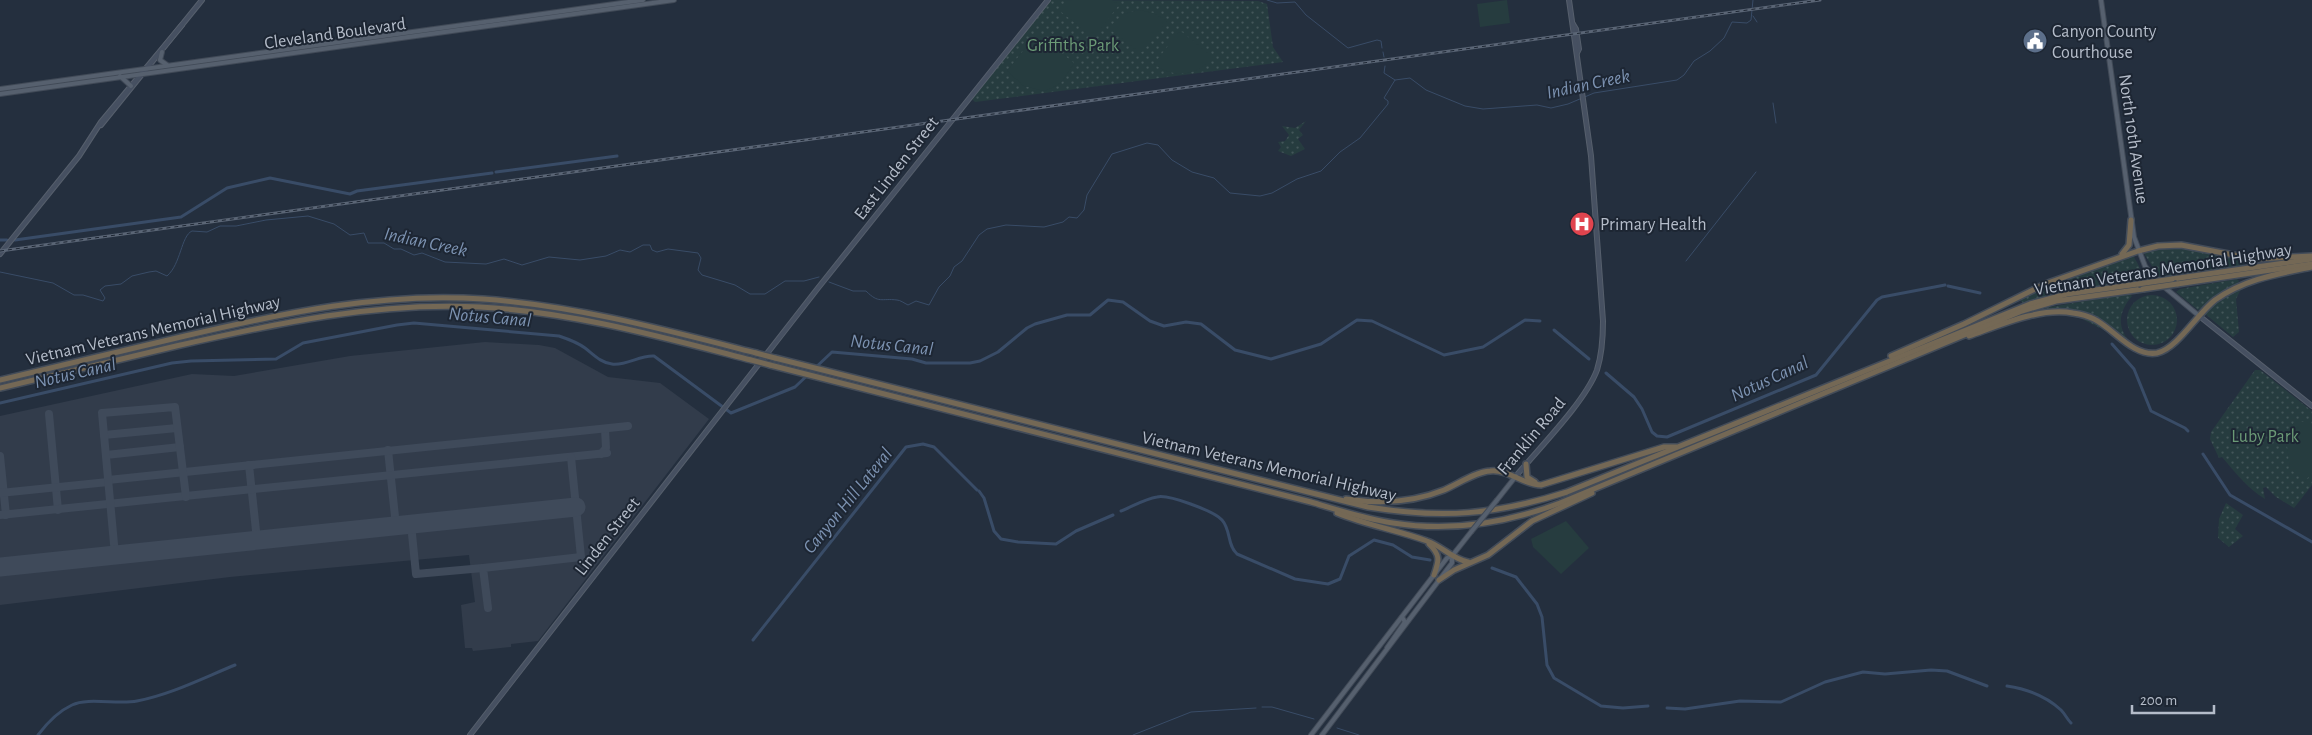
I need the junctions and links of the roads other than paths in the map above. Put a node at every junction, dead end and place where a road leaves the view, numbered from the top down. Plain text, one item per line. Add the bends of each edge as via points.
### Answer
1 (202, 0) edge
2 (643, 0) edge
3 (674, 0) edge
4 (1048, 0) edge
5 (1569, 0) edge
6 (2101, 1) edge
7 (182, 25) junction
8 (162, 52) junction
9 (169, 66) junction
10 (145, 71) junction
11 (120, 76) junction
12 (131, 86) junction
13 (0, 89) edge
14 (0, 94) edge
15 (101, 125) junction
16 (2131, 220) junction
17 (2138, 251) junction
18 (0, 254) edge
19 (2117, 257) junction
20 (2312, 257) edge
21 (2312, 266) edge
22 (2198, 315) junction
23 (1947, 342) junction
24 (766, 354) joint
25 (0, 380) edge
26 (1832, 384) junction
27 (0, 388) edge
28 (2312, 406) edge
29 (1680, 447) junction
30 (1526, 464) junction
31 (1516, 476) junction
32 (1623, 477) junction
33 (1553, 481) junction
34 (1313, 494) junction
35 (1311, 502) junction
36 (1425, 540) junction
37 (1452, 556) junction
38 (1472, 562) junction
39 (1434, 575) junction
40 (1439, 580) junction
41 (1402, 618) junction
42 (1384, 655) junction
43 (470, 735) edge
44 (1311, 735) edge
45 (1322, 735) edge

1 - 7 main road
2 - 9 main road, Cleveland Boulevard
3 - 10 main road, Cleveland Boulevard
4 - 24 main road, East Linden Street
5 - 30 main road, Franklin Road via 1579,50 1591,156 1603,321 1601,355 1591,383
6 - 16 main road, North 10th Avenue
7 - 8 main road
7 - 10 main road
8 - 9 main road via 160,60
8 - 10 main road
9 - 10 main road, Cleveland Boulevard
10 - 11 main road, Cleveland Boulevard
10 - 12 main road
10 - 13 main road, Cleveland Boulevard
10 - 15 main road
11 - 12 main road
11 - 14 main road, Cleveland Boulevard
12 - 15 main road
15 - 18 main road
16 - 17 main road, North 10th Avenue
16 - 19 highway via 2129,247
17 - 19 highway
17 - 20 highway via 2181,245 2255,259
17 - 22 main road, North 10th Avenue via 2156,281
19 - 26 highway via 2045,284
20 - 26 highway, Vietnam Veterans Memorial Highway, bridge via 2067,294 2030,304
21 - 22 highway via 2243,284
21 - 23 highway, Vietnam Veterans Memorial Highway, bridge via 2230,274 2076,298 2038,306
22 - 23 highway via 2173,345 2152,353 2135,348 2094,319 2060,311 2020,318
22 - 28 main road
23 - 32 highway, Vietnam Veterans Memorial Highway
24 - 43 main road, Linden Street
25 - 34 highway, Vietnam Veterans Memorial Highway, bridge via 280,314 343,304 481,299 599,314
26 - 29 highway, Vietnam Veterans Memorial Highway
27 - 35 highway, Vietnam Veterans Memorial Highway, bridge via 286,321 351,311 422,306 479,307 560,315 605,324
29 - 33 highway via 1664,447
29 - 34 highway, Vietnam Veterans Memorial Highway via 1567,492 1522,506 1477,513 1408,513
30 - 31 main road, Franklin Road
30 - 33 highway via 1527,477 1531,481
31 - 33 highway via 1534,485
31 - 34 highway via 1488,471 1429,496 1392,502
31 - 37 main road, Franklin Road, bridge
32 - 35 highway, Vietnam Veterans Memorial Highway via 1538,511 1499,522 1463,526 1394,524
32 - 38 highway via 1532,521 1488,555
35 - 36 highway via 1361,522
36 - 37 highway
36 - 39 highway via 1439,556
37 - 38 highway
37 - 39 main road, Franklin Road
37 - 40 main road, Franklin Road via 1452,563
38 - 40 highway
39 - 41 main road, Franklin Road
40 - 42 main road, Franklin Road
41 - 42 main road via 1405,622
41 - 44 main road, Franklin Road
42 - 45 main road, Franklin Road

